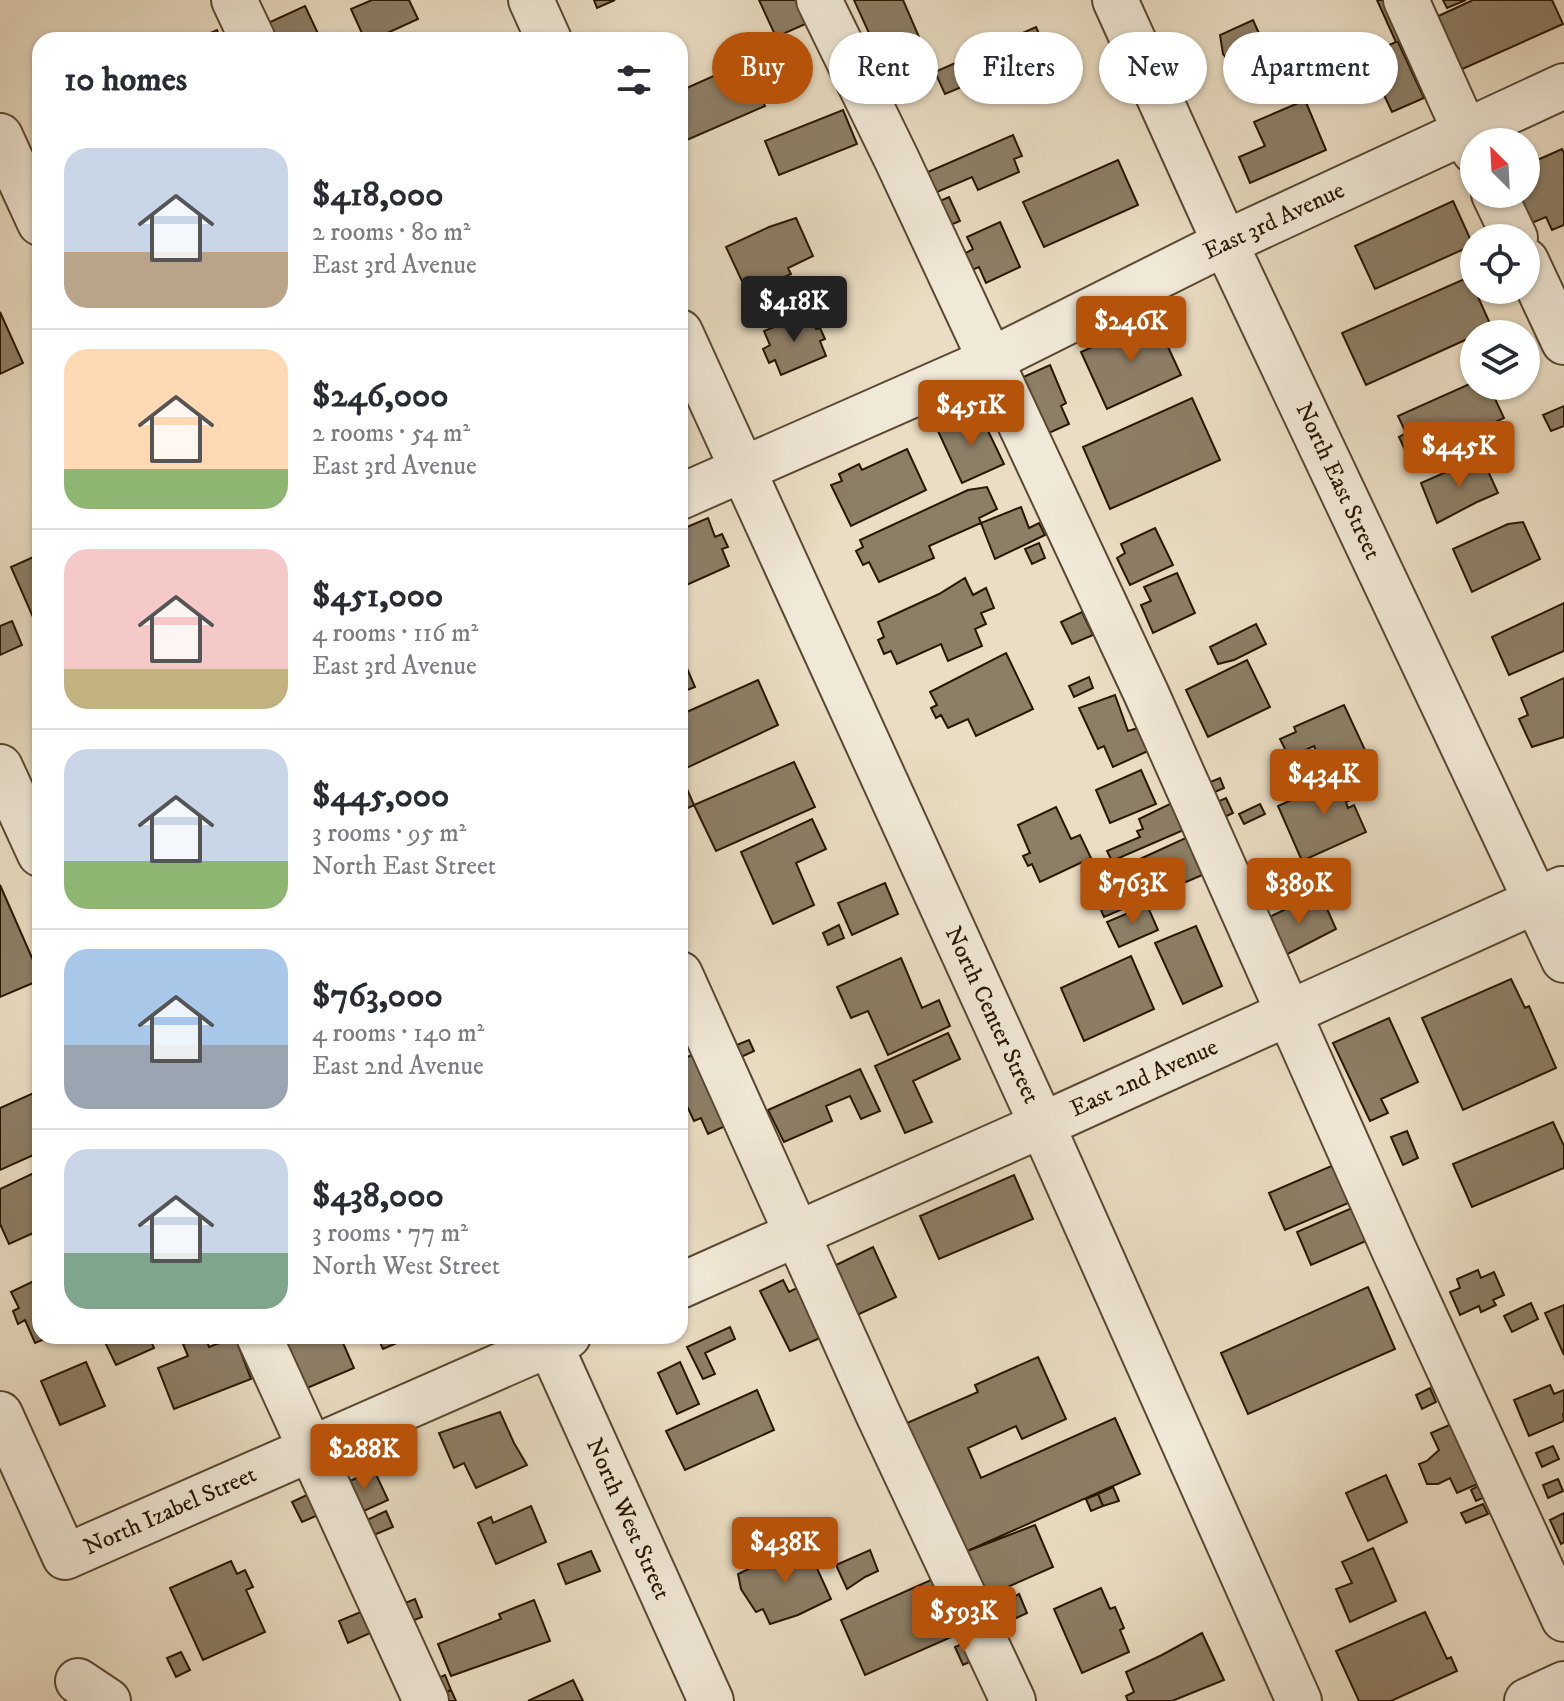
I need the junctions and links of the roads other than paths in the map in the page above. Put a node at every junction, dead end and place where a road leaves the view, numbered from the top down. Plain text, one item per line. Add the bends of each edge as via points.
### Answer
1 (234, 0) edge
2 (531, 0) edge
3 (819, 0) edge
4 (1115, 0) edge
5 (1406, 0) edge
6 (249, 32) edge
7 (545, 32) edge
8 (1564, 86) edge
9 (1464, 128) edge
10 (1494, 128) edge
11 (0, 136) edge
12 (1460, 146) edge
13 (32, 206) edge
14 (1225, 243) junction
15 (1540, 291) edge
16 (1564, 342) edge
17 (688, 350) edge
18 (989, 361) junction
19 (743, 471) junction
20 (688, 494) edge
21 (12, 780) edge
22 (32, 833) edge
23 (1550, 894) edge
24 (1564, 960) edge
25 (688, 992) edge
26 (1289, 1013) junction
27 (1042, 1125) junction
28 (797, 1234) junction
29 (688, 1282) edge
30 (263, 1344) edge
31 (543, 1344) edge
32 (556, 1344) edge
33 (0, 1414) edge
34 (311, 1449) junction
35 (1564, 1619) edge
36 (1564, 1684) edge
37 (426, 1701) edge
38 (711, 1701) edge
39 (1013, 1701) edge
40 (1299, 1701) edge
41 (1527, 1701) edge

1 - 6 street
2 - 7 street
3 - 18 street
4 - 14 street, North East Street
5 - 9 street
8 - 10 street, East 3rd Avenue
11 - 13 street
12 - 14 street, East 3rd Avenue
14 - 18 street, East 3rd Avenue
14 - 23 street, North East Street
15 - 16 street
17 - 19 street, North Center Street
18 - 19 street, East 3rd Avenue
18 - 26 street
19 - 20 street, East 3rd Avenue
19 - 27 street, North Center Street
21 - 22 street
23 - 24 street, North East Street
23 - 26 street, East 2nd Avenue
25 - 28 street
26 - 27 street, East 2nd Avenue
26 - 35 street
27 - 28 street, East 2nd Avenue
27 - 40 street, North Center Street
28 - 29 street, East 2nd Avenue
28 - 39 street
30 - 34 street
31 - 34 street, North Izabel Street
32 - 38 street, North West Street
33 - 34 street, North Izabel Street via 65,1557
34 - 37 street
36 - 41 street

